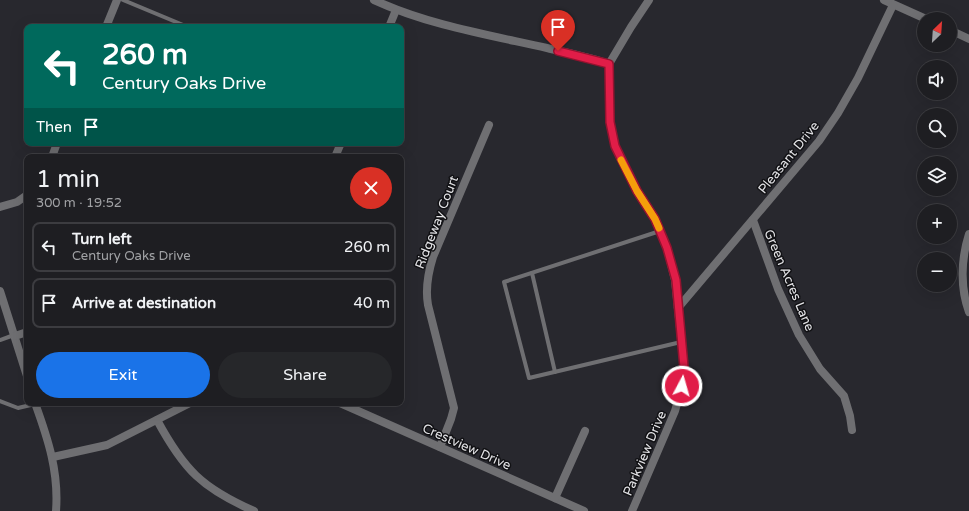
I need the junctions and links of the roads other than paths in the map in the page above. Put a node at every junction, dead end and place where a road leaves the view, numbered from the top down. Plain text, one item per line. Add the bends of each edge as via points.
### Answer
1 (117, 0) edge
2 (123, 0) edge
3 (374, 0) edge
4 (649, 0) edge
5 (884, 0) edge
6 (892, 5) junction
7 (396, 10) junction
8 (917, 15) edge
9 (107, 24) edge
10 (181, 24) edge
11 (390, 24) edge
12 (957, 33) edge
13 (969, 39) edge
14 (609, 64) junction
15 (489, 125) dead end
16 (24, 197) edge
17 (0, 207) edge
18 (752, 220) junction
19 (660, 231) junction
20 (969, 234) edge
21 (532, 273) junction
22 (0, 291) edge
23 (678, 308) junction
24 (969, 312) edge
25 (24, 333) edge
26 (14, 336) junction
27 (0, 340) edge
28 (682, 342) junction
29 (24, 367) edge
30 (555, 372) junction
31 (0, 401) edge
32 (25, 406) edge
33 (36, 406) edge
34 (184, 406) edge
35 (347, 406) edge
36 (157, 420) junction
37 (852, 430) dead end
38 (585, 431) dead end
39 (440, 447) junction
40 (53, 457) junction
41 (555, 498) junction
42 (56, 511) edge
43 (254, 511) edge
44 (584, 511) edge
45 (632, 511) edge

1 - 9 street
2 - 10 lane
3 - 7 street
4 - 14 street
5 - 6 street
6 - 8 street
6 - 18 street, Pleasant Drive via 858,78 838,113 807,156
7 - 11 street
7 - 14 street
12 - 13 street
14 - 19 street, Parkview Drive via 610,122 615,146
15 - 39 street, Ridgeway Court via 433,256 427,278 428,305 454,408
16 - 17 street
18 - 23 street, Pleasant Drive
18 - 37 street, Green Acres Lane via 778,289 800,335 820,369 844,396
19 - 21 lane
19 - 23 street, Parkview Drive via 676,280
20 - 24 street via 963,264 963,285
21 - 30 lane
21 - 30 lane via 504,282 529,378
22 - 26 street
23 - 28 street, Parkview Drive
25 - 26 street
26 - 27 lane
26 - 29 street
28 - 30 lane
28 - 45 street, Parkview Drive via 684,367 675,411
31 - 32 lane via 18,408
33 - 40 street
34 - 36 street
35 - 39 street, Crestview Drive
36 - 40 street via 107,445
36 - 43 street via 176,453 199,479 225,498
38 - 41 street
39 - 41 street, Crestview Drive
40 - 42 street
41 - 44 street, Crestview Drive

